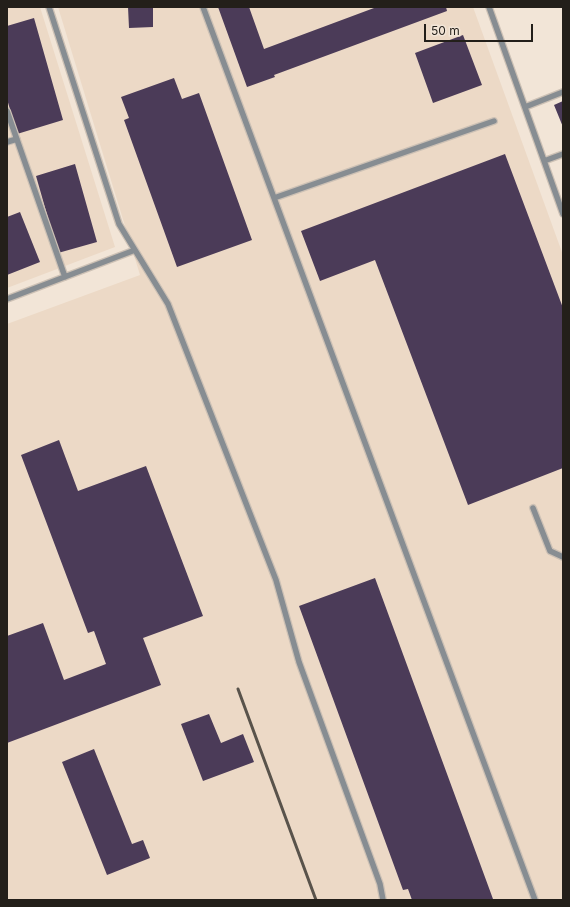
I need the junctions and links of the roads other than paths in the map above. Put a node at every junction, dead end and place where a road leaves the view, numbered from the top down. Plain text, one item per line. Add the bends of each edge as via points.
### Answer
1 (49, 7) edge
2 (203, 7) edge
3 (489, 7) edge
4 (563, 92) edge
5 (525, 107) junction
6 (7, 111) edge
7 (494, 121) dead end
8 (17, 139) junction
9 (7, 142) edge
10 (563, 154) edge
11 (544, 161) junction
12 (274, 198) junction
13 (563, 214) edge
14 (135, 250) junction
15 (65, 277) junction
16 (7, 299) edge
17 (533, 508) dead end
18 (563, 557) edge
19 (383, 900) edge
20 (535, 900) edge

1 - 14 lane via 119,224
2 - 12 lane
3 - 5 lane
4 - 5 lane
5 - 11 lane
6 - 8 lane
7 - 12 lane
8 - 9 lane
8 - 15 lane
10 - 11 lane
11 - 13 lane
12 - 20 lane
14 - 15 lane
14 - 19 lane via 168,304 276,580 299,662 380,884
15 - 16 lane
17 - 18 lane via 550,551

